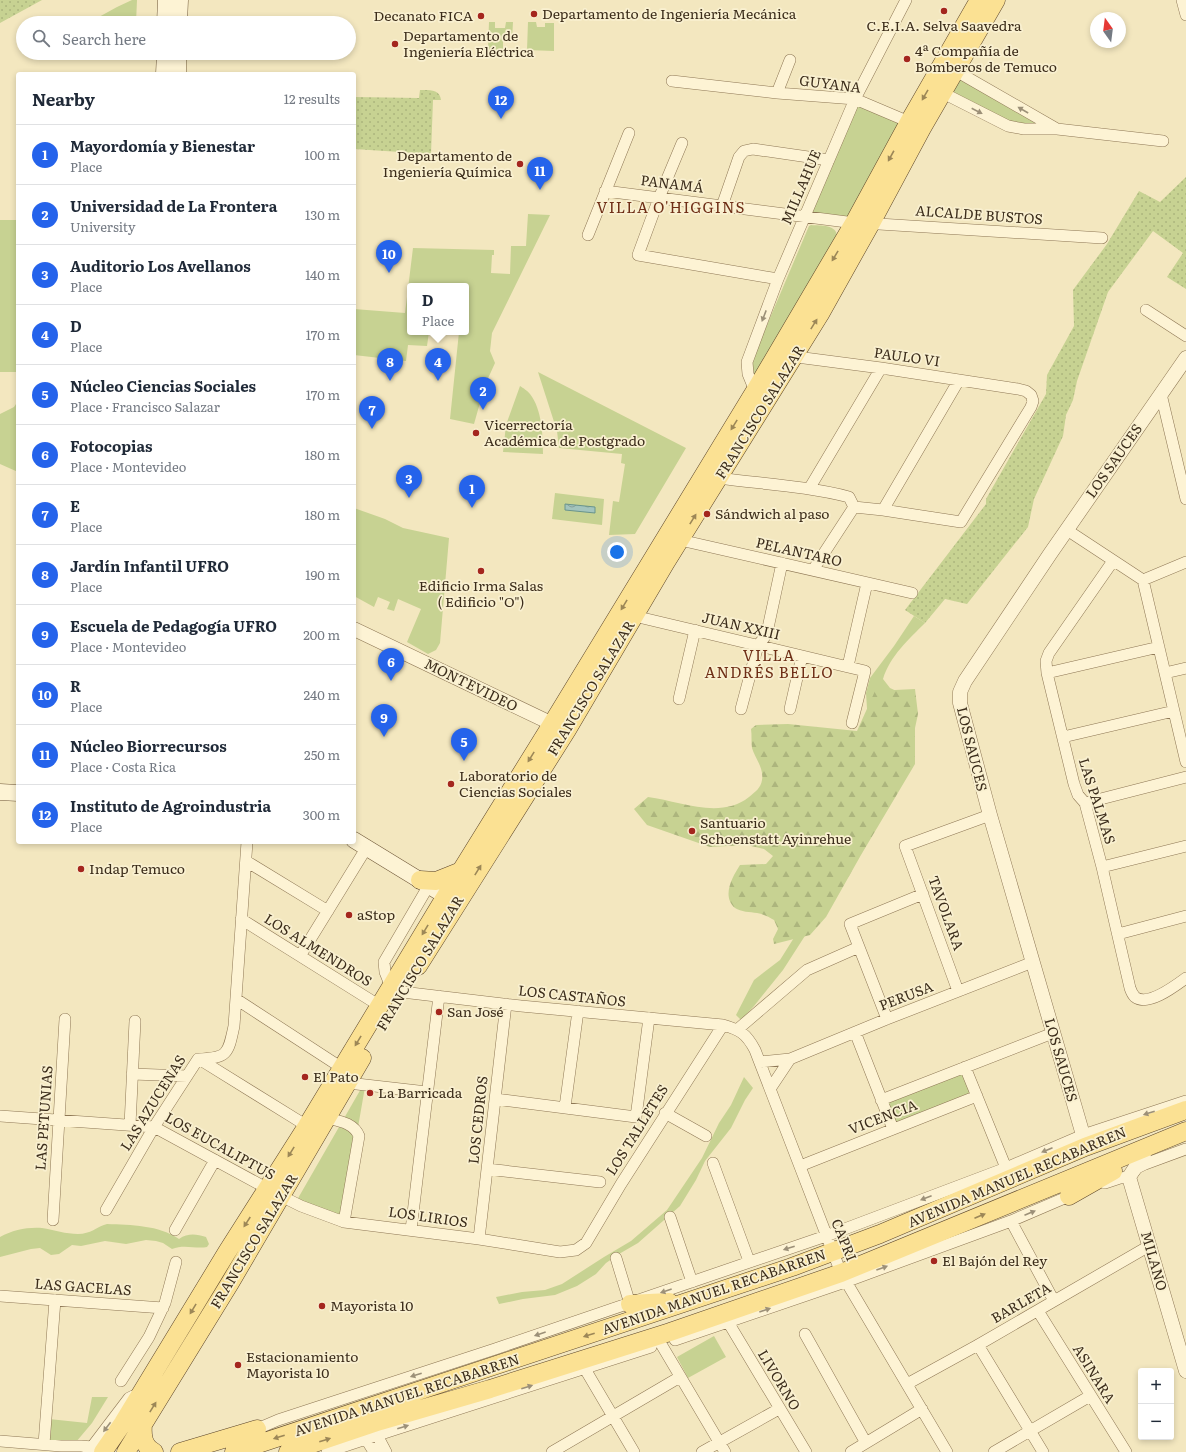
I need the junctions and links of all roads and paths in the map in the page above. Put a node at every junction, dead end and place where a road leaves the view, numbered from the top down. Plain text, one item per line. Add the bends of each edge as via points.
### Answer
1 (166, 0) edge
2 (180, 0) edge
3 (906, 0) edge
4 (979, 0) edge
5 (996, 0) edge
6 (1182, 0) edge
7 (1186, 15) edge
8 (165, 16) edge
9 (179, 16) edge
10 (165, 60) edge
11 (178, 60) edge
12 (790, 60) dead end
13 (956, 71) junction
14 (164, 72) edge
15 (178, 72) edge
16 (672, 81) dead end
17 (777, 93) junction
18 (942, 93) junction
19 (855, 99) junction
20 (916, 125) junction
21 (1057, 129) junction
22 (629, 132) dead end
23 (1163, 141) dead end
24 (682, 143) dead end
25 (829, 160) junction
26 (605, 191) junction
27 (659, 198) junction
28 (722, 206) junction
29 (804, 216) junction
30 (863, 223) junction
31 (588, 236) dead end
32 (1102, 238) dead end
33 (778, 279) junction
34 (1146, 310) dead end
35 (1186, 336) edge
36 (785, 356) junction
37 (1186, 358) edge
38 (881, 368) junction
39 (959, 380) junction
40 (754, 391) junction
41 (1161, 394) junction
42 (719, 478) junction
43 (809, 489) junction
44 (1186, 499) edge
45 (854, 507) junction
46 (883, 510) junction
47 (1067, 530) junction
48 (680, 540) junction
49 (1113, 561) junction
50 (1186, 562) edge
51 (782, 563) junction
52 (813, 570) junction
53 (1143, 580) junction
54 (867, 583) junction
55 (912, 593) dead end
56 (634, 616) junction
57 (356, 630) edge
58 (695, 630) junction
59 (758, 645) junction
60 (1159, 647) junction
61 (802, 656) junction
62 (848, 666) junction
63 (1186, 668) edge
64 (1165, 673) junction
65 (1048, 674) junction
66 (679, 699) dead end
67 (741, 709) dead end
68 (790, 709) dead end
69 (1174, 711) junction
70 (852, 723) dead end
71 (559, 727) junction
72 (1063, 738) junction
73 (1186, 762) edge
74 (1186, 777) edge
75 (1, 792) edge
76 (16, 793) edge
77 (16, 797) edge
78 (1085, 803) junction
79 (990, 815) junction
80 (247, 844) edge
81 (360, 844) edge
82 (1186, 846) edge
83 (246, 861) junction
84 (1102, 867) junction
85 (460, 871) junction
86 (425, 882) junction
87 (923, 894) junction
88 (451, 899) junction
89 (328, 911) junction
90 (1186, 916) edge
91 (241, 919) junction
92 (1118, 934) junction
93 (859, 948) junction
94 (300, 956) junction
95 (1033, 962) junction
96 (1186, 978) edge
97 (397, 989) junction
98 (958, 991) junction
99 (439, 996) junction
100 (236, 999) junction
101 (506, 1004) junction
102 (380, 1006) junction
103 (578, 1011) junction
104 (649, 1018) junction
105 (65, 1019) dead end
106 (887, 1019) junction
107 (135, 1021) dead end
108 (723, 1025) junction
109 (738, 1030) junction
110 (855, 1032) junction
111 (1053, 1033) junction
112 (198, 1058) junction
113 (790, 1059) junction
114 (760, 1062) junction
115 (966, 1067) junction
116 (132, 1074) junction
117 (345, 1075) junction
118 (187, 1076) junction
119 (770, 1089) junction
120 (427, 1092) junction
121 (977, 1096) junction
122 (495, 1099) junction
123 (882, 1100) junction
124 (1186, 1101) edge
125 (565, 1107) junction
126 (1186, 1110) edge
127 (665, 1114) junction
128 (0, 1116) edge
129 (327, 1118) junction
130 (59, 1120) junction
131 (130, 1125) junction
132 (154, 1126) junction
133 (307, 1126) junction
134 (893, 1128) junction
135 (706, 1136) dead end
136 (1178, 1139) edge
137 (1084, 1141) junction
138 (1144, 1154) junction
139 (215, 1160) junction
140 (713, 1163) dead end
141 (800, 1166) junction
142 (1006, 1168) junction
143 (487, 1169) junction
144 (1129, 1177) junction
145 (600, 1182) dead end
146 (1048, 1188) junction
147 (274, 1193) junction
148 (1070, 1196) junction
149 (106, 1210) dead end
150 (670, 1217) dead end
151 (53, 1220) dead end
152 (1011, 1221) junction
153 (344, 1222) junction
154 (175, 1230) dead end
155 (411, 1230) junction
156 (880, 1234) junction
157 (479, 1239) junction
158 (829, 1244) junction
159 (1149, 1246) junction
160 (576, 1250) joint
161 (616, 1258) dead end
162 (749, 1261) junction
163 (176, 1262) dead end
164 (843, 1277) junction
165 (692, 1282) junction
166 (0, 1296) edge
167 (55, 1300) junction
168 (692, 1301) junction
169 (1054, 1301) junction
170 (630, 1304) junction
171 (163, 1308) junction
172 (1038, 1311) junction
173 (728, 1322) junction
174 (805, 1334) dead end
175 (665, 1338) junction
176 (978, 1345) junction
177 (585, 1369) junction
178 (1186, 1371) edge
179 (680, 1377) junction
180 (121, 1381) dead end
181 (907, 1384) junction
182 (1090, 1396) junction
183 (779, 1409) junction
184 (922, 1409) junction
185 (613, 1416) junction
186 (143, 1424) junction
187 (256, 1429) junction
188 (1030, 1431) junction
189 (372, 1437) junction
190 (0, 1441) edge
191 (866, 1443) junction
192 (44, 1444) junction
193 (722, 1447) edge
194 (64, 1449) edge
195 (94, 1450) edge
196 (126, 1452) edge
197 (154, 1452) edge
198 (180, 1452) edge
199 (217, 1452) edge
200 (234, 1452) edge
201 (288, 1452) edge
202 (328, 1452) edge
203 (374, 1452) edge
204 (386, 1452) edge
205 (552, 1452) edge
206 (634, 1452) edge
207 (702, 1452) edge
208 (806, 1452) edge
209 (851, 1452) edge
210 (947, 1452) edge
211 (994, 1452) edge
212 (1043, 1452) edge
213 (1126, 1452) edge

1 - 8 main road
2 - 9 main road
3 - 19 street, MILLAHUE
4 -> 20 main road, FRANCISCO SALAZAR
5 - 13 main road, FRANCISCO SALAZAR
6 - 7 street
10 - 14 main road
11 - 15 main road
12 - 17 street, GUYANA
13 - 18 main road, FRANCISCO SALAZAR
21 -> 13 street
16 - 17 street, GUYANA
17 - 19 street, GUYANA
18 - 20 main road, FRANCISCO SALAZAR
18 -> 21 street via 1008,126 1024,129
19 - 20 street, GUYANA
19 - 25 street, MILLAHUE
20 - 30 main road, FRANCISCO SALAZAR
21 - 23 street
22 - 26 street
24 - 27 street
25 - 28 street via 753,149 744,151 739,156
25 - 29 street, MILLAHUE
26 - 27 street, PANAMÁ
26 - 31 street
27 - 28 street, PANAMÁ
27 - 33 street via 638,255
28 - 29 street, PANAMÁ
29 - 30 street, PANAMÁ
29 - 33 street, MILLAHUE
30 - 32 street, ALCALDE BUSTOS
30 - 36 main road, FRANCISCO SALAZAR
33 -> 40 street, MILLAHUE via 747,362
34 - 35 street
36 - 38 street, PAULO VI
36 - 40 main road, FRANCISCO SALAZAR
36 - 42 main road, FRANCISCO SALAZAR
37 - 41 street, LOS SAUCES
38 - 39 street, PAULO VI
38 - 43 street
39 - 46 street
39 - 46 street, PAULO VI via 1026,391 1031,395 1031,407 962,522
40 -> 71 main road, FRANCISCO SALAZAR
41 - 44 street
41 - 47 street, LOS SAUCES
42 - 43 street
48 -> 42 main road, FRANCISCO SALAZAR
43 - 45 street via 849,497
45 - 46 street
45 - 52 street
47 - 49 street
47 - 79 street, LOS SAUCES via 960,692 960,703
48 - 51 street, PELANTARO
48 - 56 main road, FRANCISCO SALAZAR
49 - 53 street
49 - 65 street, LAS PALMAS via 1049,653 1046,661
50 - 53 street
51 - 52 street, PELANTARO
51 - 59 street via 768,628
52 - 54 street, PELANTARO
53 - 60 street
54 - 55 street, PELANTARO
54 - 62 street
56 - 58 street, JUAN XXIII
56 - 71 main road, FRANCISCO SALAZAR
57 - 71 street, MONTEVIDEO
58 - 59 street, JUAN XXIII
58 - 66 street
59 - 61 street, JUAN XXIII
59 - 67 street
60 - 64 street
60 - 65 street
61 - 62 street, JUAN XXIII
61 - 68 street
62 - 70 street, JUAN XXIII via 865,671
63 - 64 street
64 - 69 street
65 - 72 street, LAS PALMAS
69 - 72 street
69 - 73 street
71 -> 85 main road, FRANCISCO SALAZAR
88 -> 71 main road, FRANCISCO SALAZAR
72 - 78 street, LAS PALMAS via 1074,784 1078,795
74 - 78 street
75 - 76 main road
75 - 77 main road
78 - 84 street, LAS PALMAS
79 - 87 street, TAVOLARA via 905,846
79 - 95 street, LOS SAUCES
80 - 83 street, LAS AZUCENAS
81 - 86 main road
81 - 89 street
82 - 84 street
83 - 89 street
83 - 91 street, LAS AZUCENAS
84 - 92 street, LAS PALMAS
85 - 86 main road via 436,881
85 - 88 main road, FRANCISCO SALAZAR
86 - 88 main road
86 - 97 street, FRANCISCO SALAZAR via 407,923 384,962 385,972
87 - 93 street via 850,924
87 - 98 street, TAVOLARA
88 - 97 main road, FRANCISCO SALAZAR
89 - 94 street
90 - 92 street
91 - 94 street, LOS ALMENDROS
91 - 100 street, LAS AZUCENAS
92 - 96 street, LAS PALMAS via 1134,996 1142,999 1160,995
93 - 106 street
93 - 109 street via 807,970
94 - 102 street, LOS ALMENDROS
95 - 98 street, PERUSA
95 - 111 street, LOS SAUCES
97 - 99 street, LOS CASTAÑOS
97 - 102 main road, FRANCISCO SALAZAR
97 - 117 main road, FRANCISCO SALAZAR
98 - 106 street, PERUSA
99 - 101 street, LOS CASTAÑOS
99 - 120 street
100 - 112 street, LAS AZUCENAS via 229,1047 224,1054 215,1058
100 - 117 street
101 - 103 street, LOS CASTAÑOS
101 - 122 street, LOS CEDROS
102 -> 117 main road, FRANCISCO SALAZAR
103 - 104 street, LOS CASTAÑOS
103 - 125 street
104 - 108 street, LOS CASTAÑOS
104 - 125 street via 636,1117
105 - 130 street, LAS PETUNIAS
106 - 110 street, PERUSA
107 - 116 street
108 - 109 street, LOS CASTAÑOS
108 - 127 street, LOS TALLETES
109 - 114 street, CAPRI via 750,1040
110 - 113 street, PERUSA
110 - 123 street
111 - 115 street, VICENCIA
111 - 137 street, LOS SAUCES
112 - 118 street, LAS AZUCENAS
112 - 133 street
113 - 114 street, PERUSA
113 - 119 street
114 - 119 street, CAPRI
115 - 121 street
115 - 123 street, VICENCIA
116 - 118 street
116 - 131 street
117 - 120 street
117 - 129 main road, FRANCISCO SALAZAR
117 - 133 main road, FRANCISCO SALAZAR
118 - 132 street, LAS AZUCENAS
119 - 141 street, CAPRI
120 - 155 street
121 - 134 street, VICENCIA
121 - 142 street
122 - 125 street
122 - 143 street, LOS CEDROS
123 - 134 street
124 -> 137 street, AVENIDA MANUEL RECABARREN
126 - 137 main road, AVENIDA MANUEL RECABARREN
127 - 135 street
127 - 160 street, LOS TALLETES via 586,1243
128 - 130 street, LOS EUCALIPTUS
129 - 147 main road, FRANCISCO SALAZAR
129 - 153 street via 351,1125 359,1136
130 - 131 street, LOS EUCALIPTUS
130 - 151 street, LAS PETUNIAS
131 - 132 street, LOS EUCALIPTUS
132 - 139 street, LOS EUCALIPTUS
132 - 149 street, LAS AZUCENAS
133 -> 147 main road, FRANCISCO SALAZAR
134 - 141 street, VICENCIA
136 - 137 main road via 1114,1148
136 - 138 main road
136 - 144 street, AVENIDA MANUEL RECABARREN via 1137,1168
136 - 146 main road, AVENIDA MANUEL RECABARREN
137 -> 142 street, AVENIDA MANUEL RECABARREN
137 - 146 main road
137 - 156 main road, AVENIDA MANUEL RECABARREN
138 - 144 street
138 - 148 main road
139 - 147 street, LOS EUCALIPTUS
139 - 154 street
140 - 162 street
141 - 158 street, CAPRI
142 -> 158 street, AVENIDA MANUEL RECABARREN
143 - 145 street
143 - 157 street, LOS CEDROS
144 - 148 street, AVENIDA MANUEL RECABARREN
144 - 159 street, MILANO
164 -> 146 main road, AVENIDA MANUEL RECABARREN
147 - 153 street, LOS LIRIOS
186 -> 147 main road, FRANCISCO SALAZAR via 230,1283
147 -> 195 main road, FRANCISCO SALAZAR via 227,1252 120,1428
152 -> 148 street, AVENIDA MANUEL RECABARREN
150 - 165 street
164 -> 152 street, AVENIDA MANUEL RECABARREN
152 - 169 street
153 - 155 street, LOS LIRIOS
155 - 157 street, LOS LIRIOS
156 - 158 main road, AVENIDA MANUEL RECABARREN
156 - 164 main road via 858,1248 848,1260
157 - 160 street, LOS LIRIOS via 560,1252
158 -> 162 street, AVENIDA MANUEL RECABARREN
158 - 164 street, CAPRI
158 - 168 main road, AVENIDA MANUEL RECABARREN
159 - 169 street, BARLETA
159 - 178 street, MILANO
161 - 170 street
162 - 165 street, AVENIDA MANUEL RECABARREN
163 - 171 street
173 -> 164 street, AVENIDA MANUEL RECABARREN
164 - 175 main road, AVENIDA MANUEL RECABARREN
164 - 181 street, CAPRI
165 -> 170 street, AVENIDA MANUEL RECABARREN
166 - 167 street, LAS GACELAS
167 - 171 street, LAS GACELAS
167 - 192 street
168 - 170 main road
168 -> 200 main road, AVENIDA MANUEL RECABARREN
169 - 172 street, BARLETA
170 -> 187 street, AVENIDA MANUEL RECABARREN
171 - 180 street via 146,1342
172 - 176 street, BARLETA
172 - 182 street, ASINARA
173 - 175 main road
173 - 183 street, LIVORNO
174 - 191 street
175 - 177 street, AVENIDA MANUEL RECABARREN
175 - 179 street
201 -> 175 main road, AVENIDA MANUEL RECABARREN via 380,1421
176 - 181 street, BARLETA
176 - 188 street
177 - 185 street
189 -> 177 street, AVENIDA MANUEL RECABARREN
179 - 185 street
179 - 193 street
181 - 184 street, CAPRI
182 - 188 street
182 - 213 street, ASINARA
183 - 193 street
183 - 208 street, LIVORNO
184 - 191 street
184 - 210 street, CAPRI
185 - 205 street
185 - 206 street
186 - 196 main road, FRANCISCO SALAZAR
186 - 197 main road via 144,1443
187 - 198 main road
187 - 199 main road
188 - 211 street
188 - 212 street
189 - 202 street, AVENIDA MANUEL RECABARREN
189 - 203 street
189 - 204 street
190 - 192 street
191 - 209 street
192 - 194 street
193 - 207 street
194 - 195 street via 81,1446

